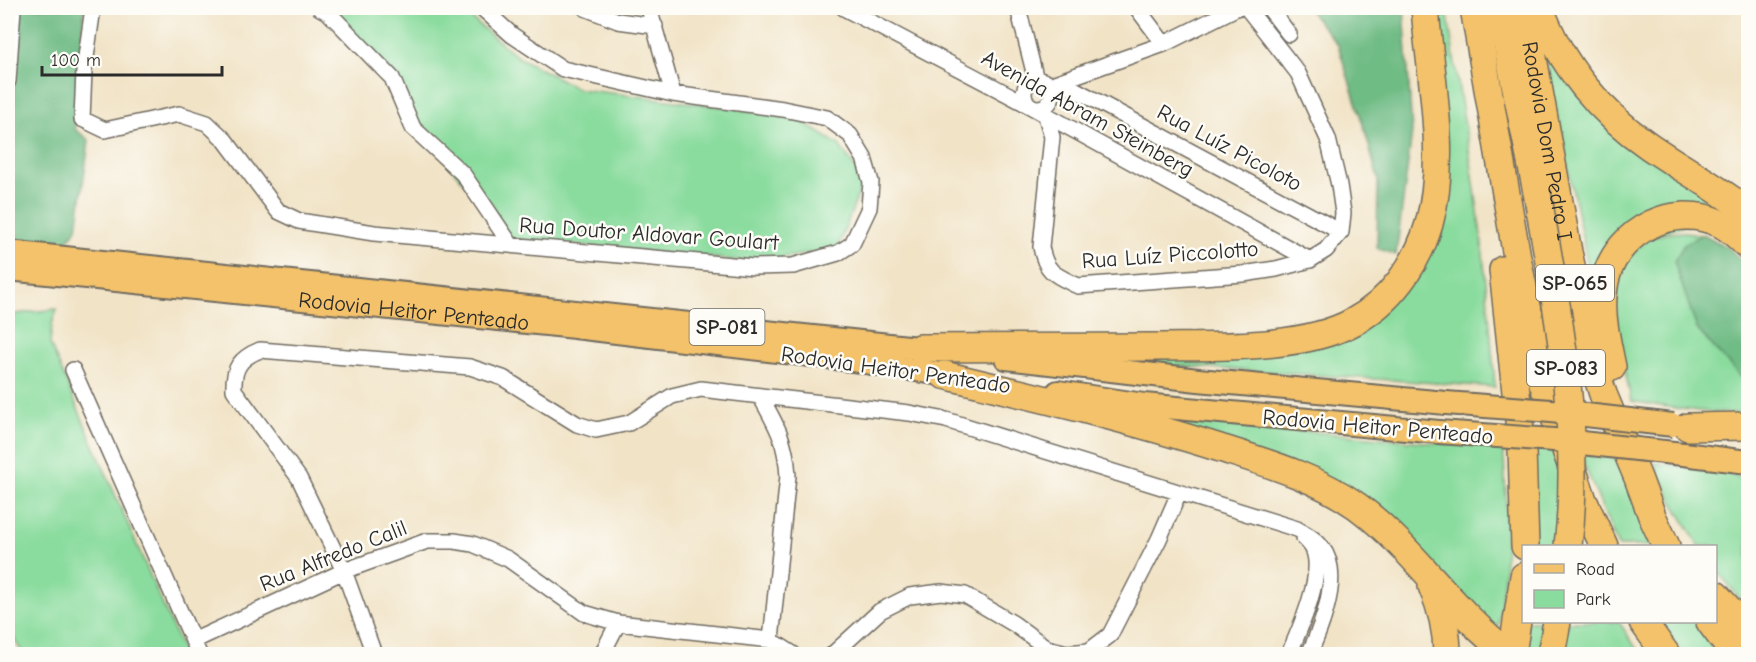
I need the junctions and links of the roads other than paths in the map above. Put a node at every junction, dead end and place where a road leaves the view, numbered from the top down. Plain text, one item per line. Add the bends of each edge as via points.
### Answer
1 (13, 8) edge
2 (93, 8) edge
3 (320, 8) edge
4 (482, 8) edge
5 (585, 8) edge
6 (649, 8) edge
7 (844, 8) edge
8 (1018, 8) edge
9 (1137, 8) edge
10 (1236, 8) edge
11 (1247, 8) edge
12 (1269, 8) edge
13 (1425, 8) edge
14 (1466, 8) edge
15 (1474, 8) edge
16 (1500, 8) edge
17 (1524, 8) edge
18 (1540, 8) edge
19 (655, 26) junction
20 (1289, 34) dead end
21 (1164, 44) junction
22 (8, 81) edge
23 (1049, 82) junction
24 (673, 94) junction
25 (1032, 107) junction
26 (1046, 116) junction
27 (1749, 212) edge
28 (1341, 232) junction
29 (511, 245) junction
30 (1749, 246) edge
31 (8, 252) edge
32 (1310, 260) junction
33 (8, 269) edge
34 (920, 348) junction
35 (73, 370) dead end
36 (944, 375) junction
37 (760, 396) junction
38 (1681, 426) junction
39 (1749, 426) edge
40 (1749, 436) edge
41 (1749, 462) edge
42 (1635, 470) junction
43 (1179, 493) junction
44 (1296, 529) junction
45 (1525, 545) edge
46 (1568, 545) edge
47 (1604, 545) edge
48 (1666, 545) edge
49 (1681, 545) edge
50 (1421, 567) junction
51 (344, 571) junction
52 (1522, 587) edge
53 (1717, 596) edge
54 (618, 623) junction
55 (1557, 623) edge
56 (1644, 623) edge
57 (1711, 623) edge
58 (1749, 632) edge
59 (771, 640) junction
60 (196, 647) edge
61 (374, 654) edge
62 (602, 654) edge
63 (793, 654) edge
64 (833, 654) edge
65 (1289, 654) edge
66 (1309, 654) edge
67 (1447, 654) edge
68 (1510, 654) edge
69 (1551, 654) edge
70 (1666, 654) edge
71 (1734, 654) edge

1 - 22 street
2 - 29 street, Rua Doutor Aldovar Goulart via 82,119 105,130 179,114 207,123 225,140 278,211 299,221 374,233
3 - 29 street via 392,78 413,128 463,174
4 - 24 street, Rua Doutor Aldovar Goulart via 512,35 563,69
5 - 19 street via 618,21
6 - 19 street
7 - 25 street, Avenida Abram Steinberg
8 - 23 street
9 - 21 street
10 - 21 street
11 - 28 street via 1298,73 1328,139 1343,213
12 - 20 street
13 - 34 highway via 1437,160 1429,224 1406,275 1372,310 1328,333 1266,343
14 - 45 highway, SP-083 via 1522,449
15 - 47 highway, SP-065 via 1543,383
16 - 46 highway, SP-083, bridge via 1537,192 1565,365 1571,467
17 - 42 highway, Rodovia Dom Pedro I / SP-065 via 1585,328 1603,394
18 - 27 highway via 1558,49 1597,101 1648,146
19 - 24 street
21 - 23 street
23 - 25 street via 1029,82 1024,88 1023,96
23 - 28 street, Rua Luíz Picoloto
24 - 29 street, Rua Doutor Aldovar Goulart via 827,118 850,135 864,158 871,182 868,208 852,244 838,253 793,266 754,267
25 - 26 street, Avenida Abram Steinberg
26 - 32 street, Avenida Abram Steinberg
26 - 32 street, Rua Luíz Piccolotto via 1053,137 1041,247 1044,264 1057,275 1078,286 1243,274
28 - 32 street via 1326,250
30 - 42 highway via 1720,223 1679,217 1637,231 1612,259 1602,296 1603,323
31 - 34 main road, Rodovia Heitor Penteado / SP-081
33 - 36 main road, Rodovia Heitor Penteado / SP-081 via 566,326 852,360
34 - 38 main road, Rodovia Heitor Penteado / SP-081, bridge via 1198,380
35 - 60 street
36 - 41 main road, Rodovia Heitor Penteado / SP-081, bridge via 1144,405 1554,440
36 - 50 highway via 1105,414 1287,470 1357,507
37 - 43 street via 946,420
37 - 51 street via 701,389 672,396 629,423 596,430 577,424 503,378 470,367 260,350 246,356 233,378 234,390 299,478
37 - 59 street via 782,436 787,466
38 - 39 highway
38 - 40 main road, Rodovia Heitor Penteado
42 - 48 highway, Rodovia Dom Pedro I / SP-065
42 - 49 highway
43 - 44 street
43 - 64 street via 1110,635 1089,651 1067,653 1047,648 964,595 941,592 910,596 880,611
44 - 65 street via 1313,550 1316,569
44 - 66 street via 1324,550 1332,582
50 - 67 highway via 1439,603
50 - 68 highway via 1473,624
51 - 54 street, Rua Alfredo Calil via 427,541 454,540 508,559 584,613
51 - 60 street, Rua Alfredo Calil
51 - 61 street
52 - 68 highway
53 - 58 highway
54 - 59 street, Rua Alfredo Calil
54 - 62 street
55 - 69 highway
56 - 70 highway
57 - 71 highway
59 - 63 street, Rua Alfredo Calil

